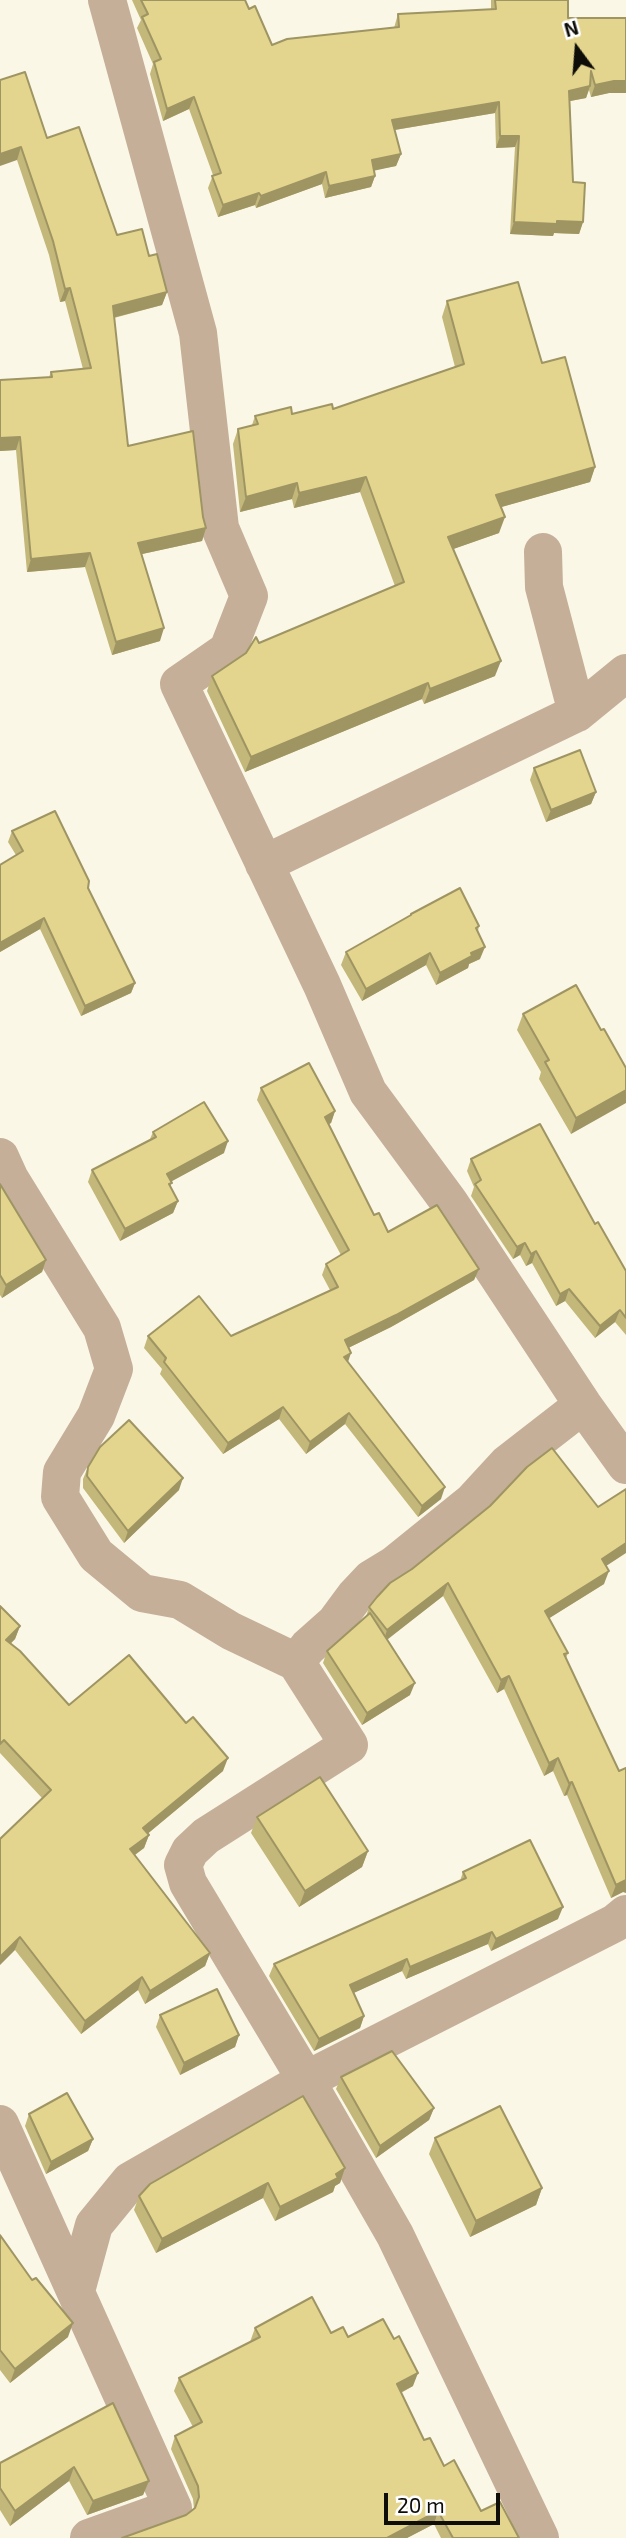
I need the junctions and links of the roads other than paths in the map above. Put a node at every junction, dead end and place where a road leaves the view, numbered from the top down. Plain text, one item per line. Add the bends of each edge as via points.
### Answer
1 (107, 0) edge
2 (543, 552) dead end
3 (626, 673) edge
4 (577, 713) junction
5 (264, 864) junction
6 (0, 1157) edge
7 (583, 1405) junction
8 (626, 1465) edge
9 (296, 1662) junction
10 (626, 1914) edge
11 (306, 2080) junction
12 (0, 2124) edge
13 (76, 2291) junction
14 (89, 2538) edge
15 (540, 2538) edge

1 - 5 street via 198,333 220,528 249,596 228,650 179,684
2 - 4 street via 544,587
3 - 4 street
4 - 5 street
5 - 7 street via 368,1092 449,1202
6 - 9 street via 102,1328 114,1369 96,1416 62,1472 60,1497 96,1555 142,1593 180,1600
7 - 8 street
7 - 9 street via 507,1464 472,1502 371,1579
9 - 11 street via 349,1745 206,1836 183,1865 188,1883
10 - 11 street
11 - 13 street via 130,2181 94,2225
11 - 15 street via 395,2235
12 - 13 street
13 - 14 street via 173,2508

